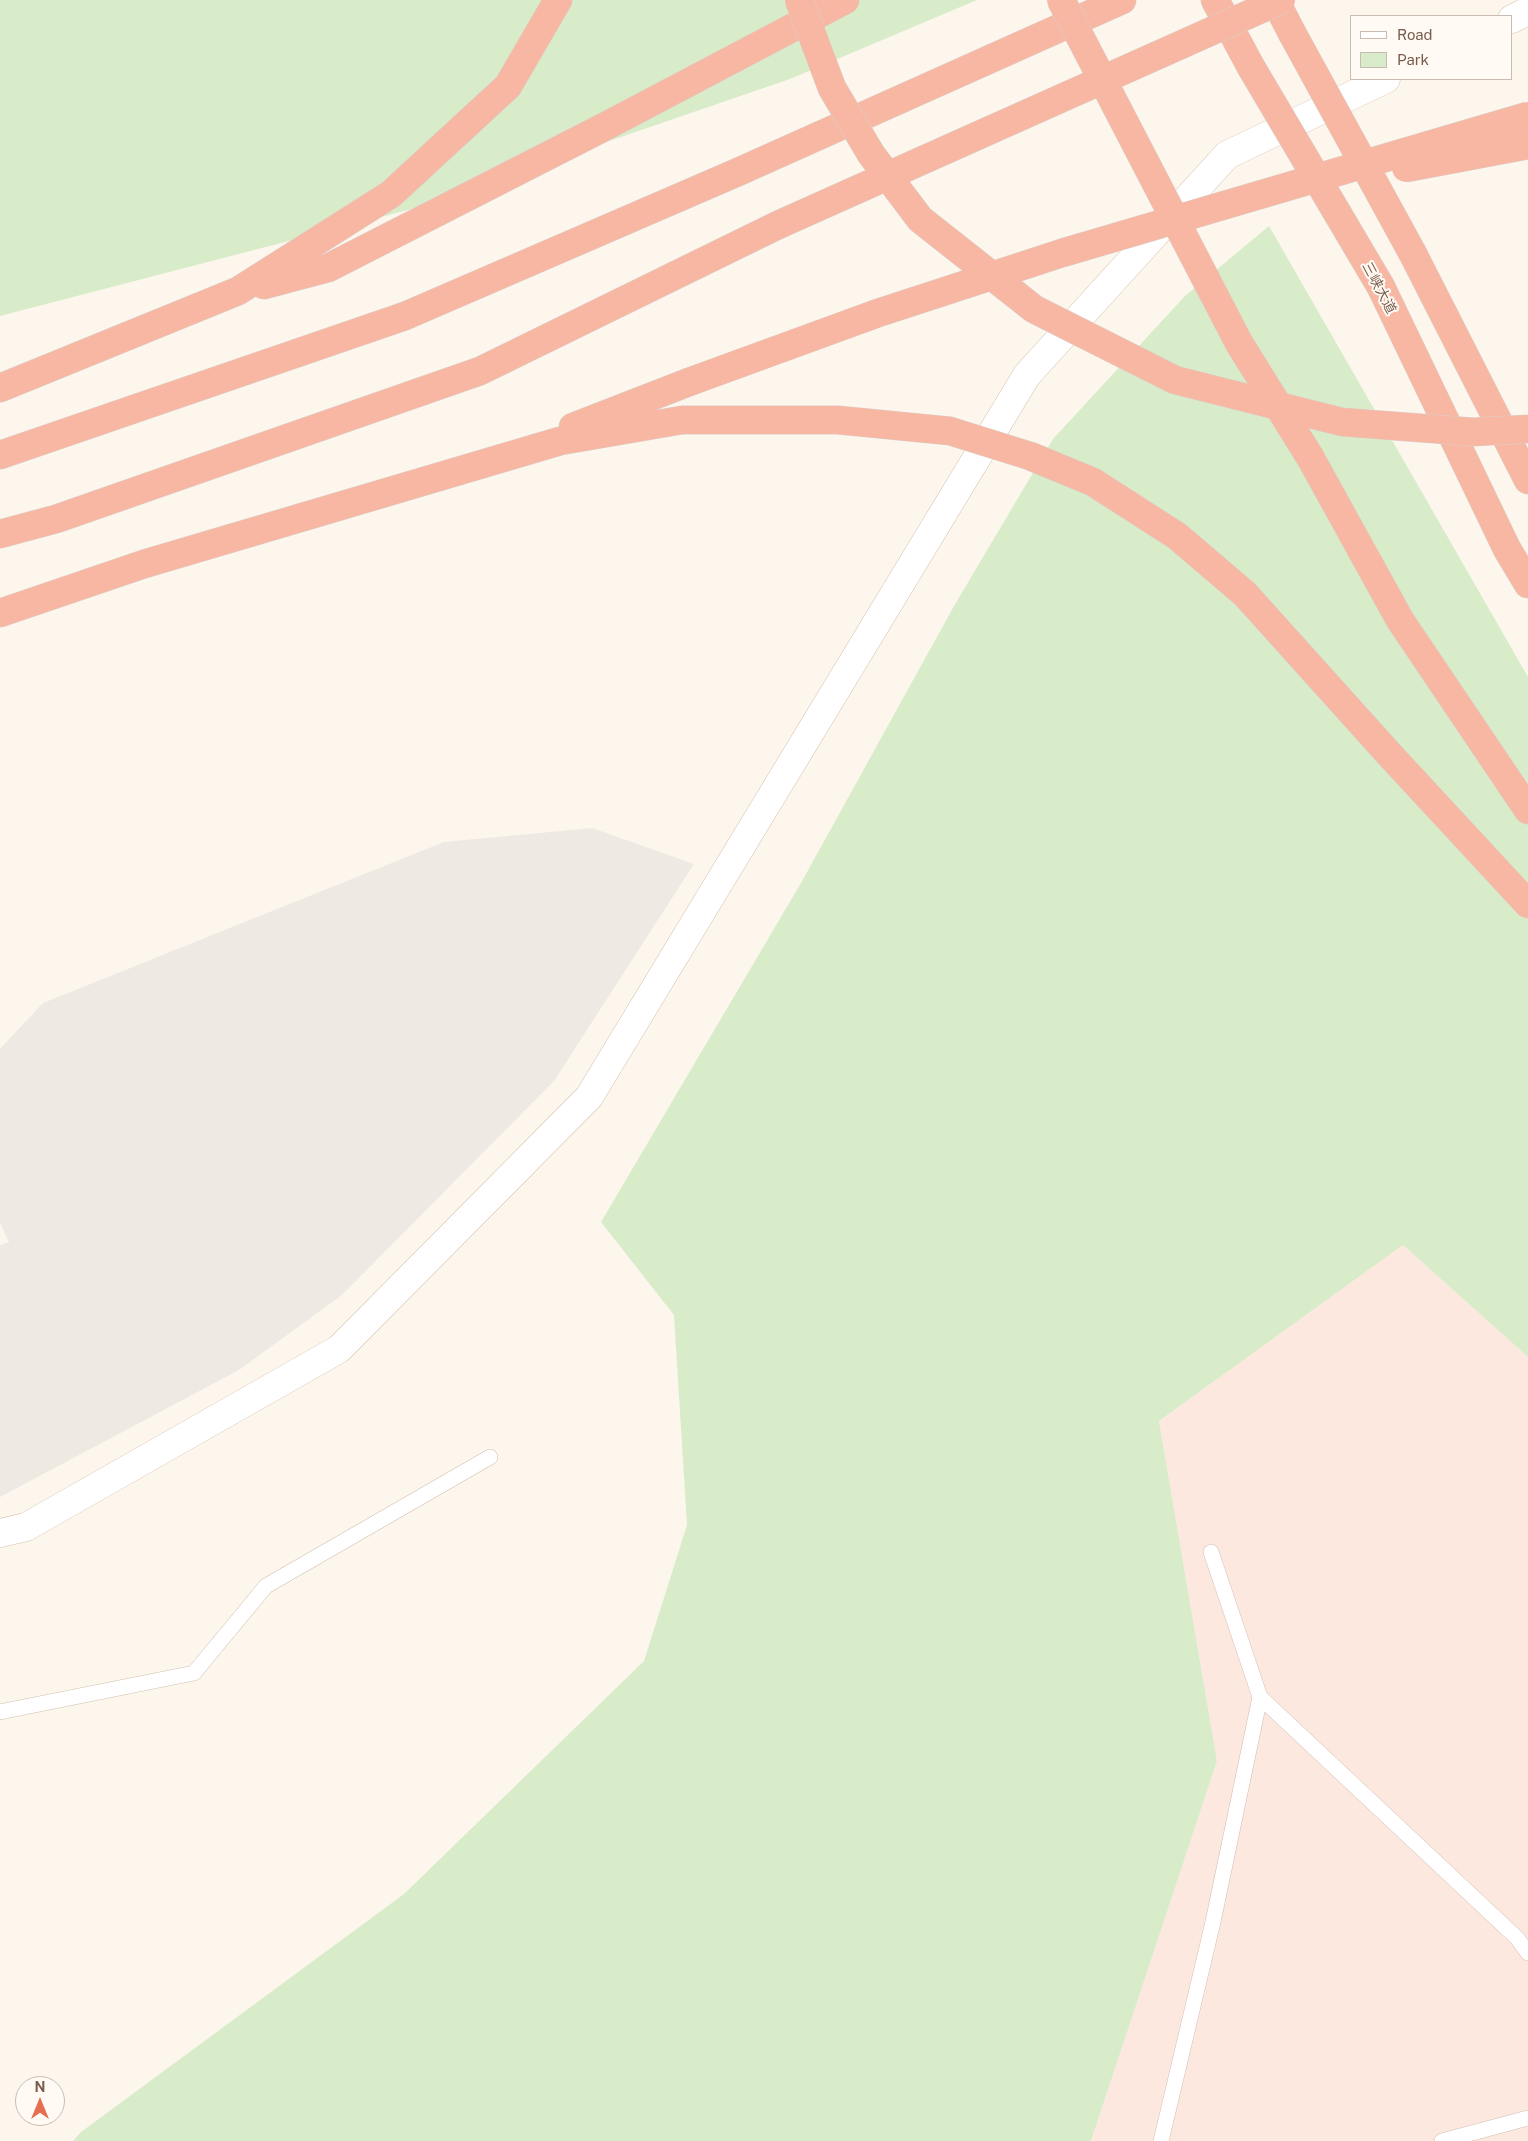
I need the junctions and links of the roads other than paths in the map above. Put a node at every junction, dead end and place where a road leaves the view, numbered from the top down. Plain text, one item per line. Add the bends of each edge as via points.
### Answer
1 (558, 0) edge
2 (799, 0) edge
3 (845, 0) edge
4 (1061, 0) edge
5 (1122, 0) edge
6 (1216, 0) edge
7 (1275, 0) edge
8 (1281, 0) edge
9 (1528, 11) edge
10 (1513, 18) edge
11 (1384, 80) edge
12 (1528, 116) edge
13 (1528, 145) edge
14 (1240, 200) junction
15 (238, 291) junction
16 (0, 388) edge
17 (1528, 429) edge
18 (0, 455) edge
19 (450, 473) junction
20 (1528, 480) edge
21 (0, 534) edge
22 (144, 564) junction
23 (1528, 584) edge
24 (0, 597) edge
25 (0, 613) edge
26 (1528, 810) edge
27 (1528, 904) edge
28 (490, 1457) dead end
29 (0, 1533) edge
30 (1212, 1552) dead end
31 (1260, 1697) junction
32 (0, 1712) edge
33 (1528, 1953) edge
34 (1528, 2118) edge
35 (1162, 2141) edge
36 (1442, 2141) edge

1 - 15 highway via 508,86 391,194
2 - 17 highway, bridge via 832,88 871,154 920,219 1034,309 1175,380 1342,422 1473,432
3 - 15 highway via 328,268
4 - 26 highway, bridge via 1239,344 1310,457 1400,620
5 - 18 highway, bridge via 738,172 405,316
6 - 23 highway, 三峡大道, bridge via 1251,68 1381,287 1507,549
7 - 20 highway, bridge via 1413,254
8 - 21 highway, bridge via 778,225 480,371 56,518
9 - 10 street
11 - 29 street via 1227,155 1027,376 589,1097 339,1349 26,1527
12 - 14 highway, bridge
13 - 14 highway, bridge
14 - 19 highway, bridge via 1062,252 878,313
15 - 16 highway
19 - 22 highway
19 - 27 highway, bridge via 560,441 682,420 838,420 950,431 1030,456 1093,482 1177,536 1244,594
22 - 24 highway
22 - 25 highway
28 - 32 lane via 266,1586 194,1673
30 - 31 lane
31 - 33 lane via 1517,1938
31 - 35 lane
34 - 36 lane

